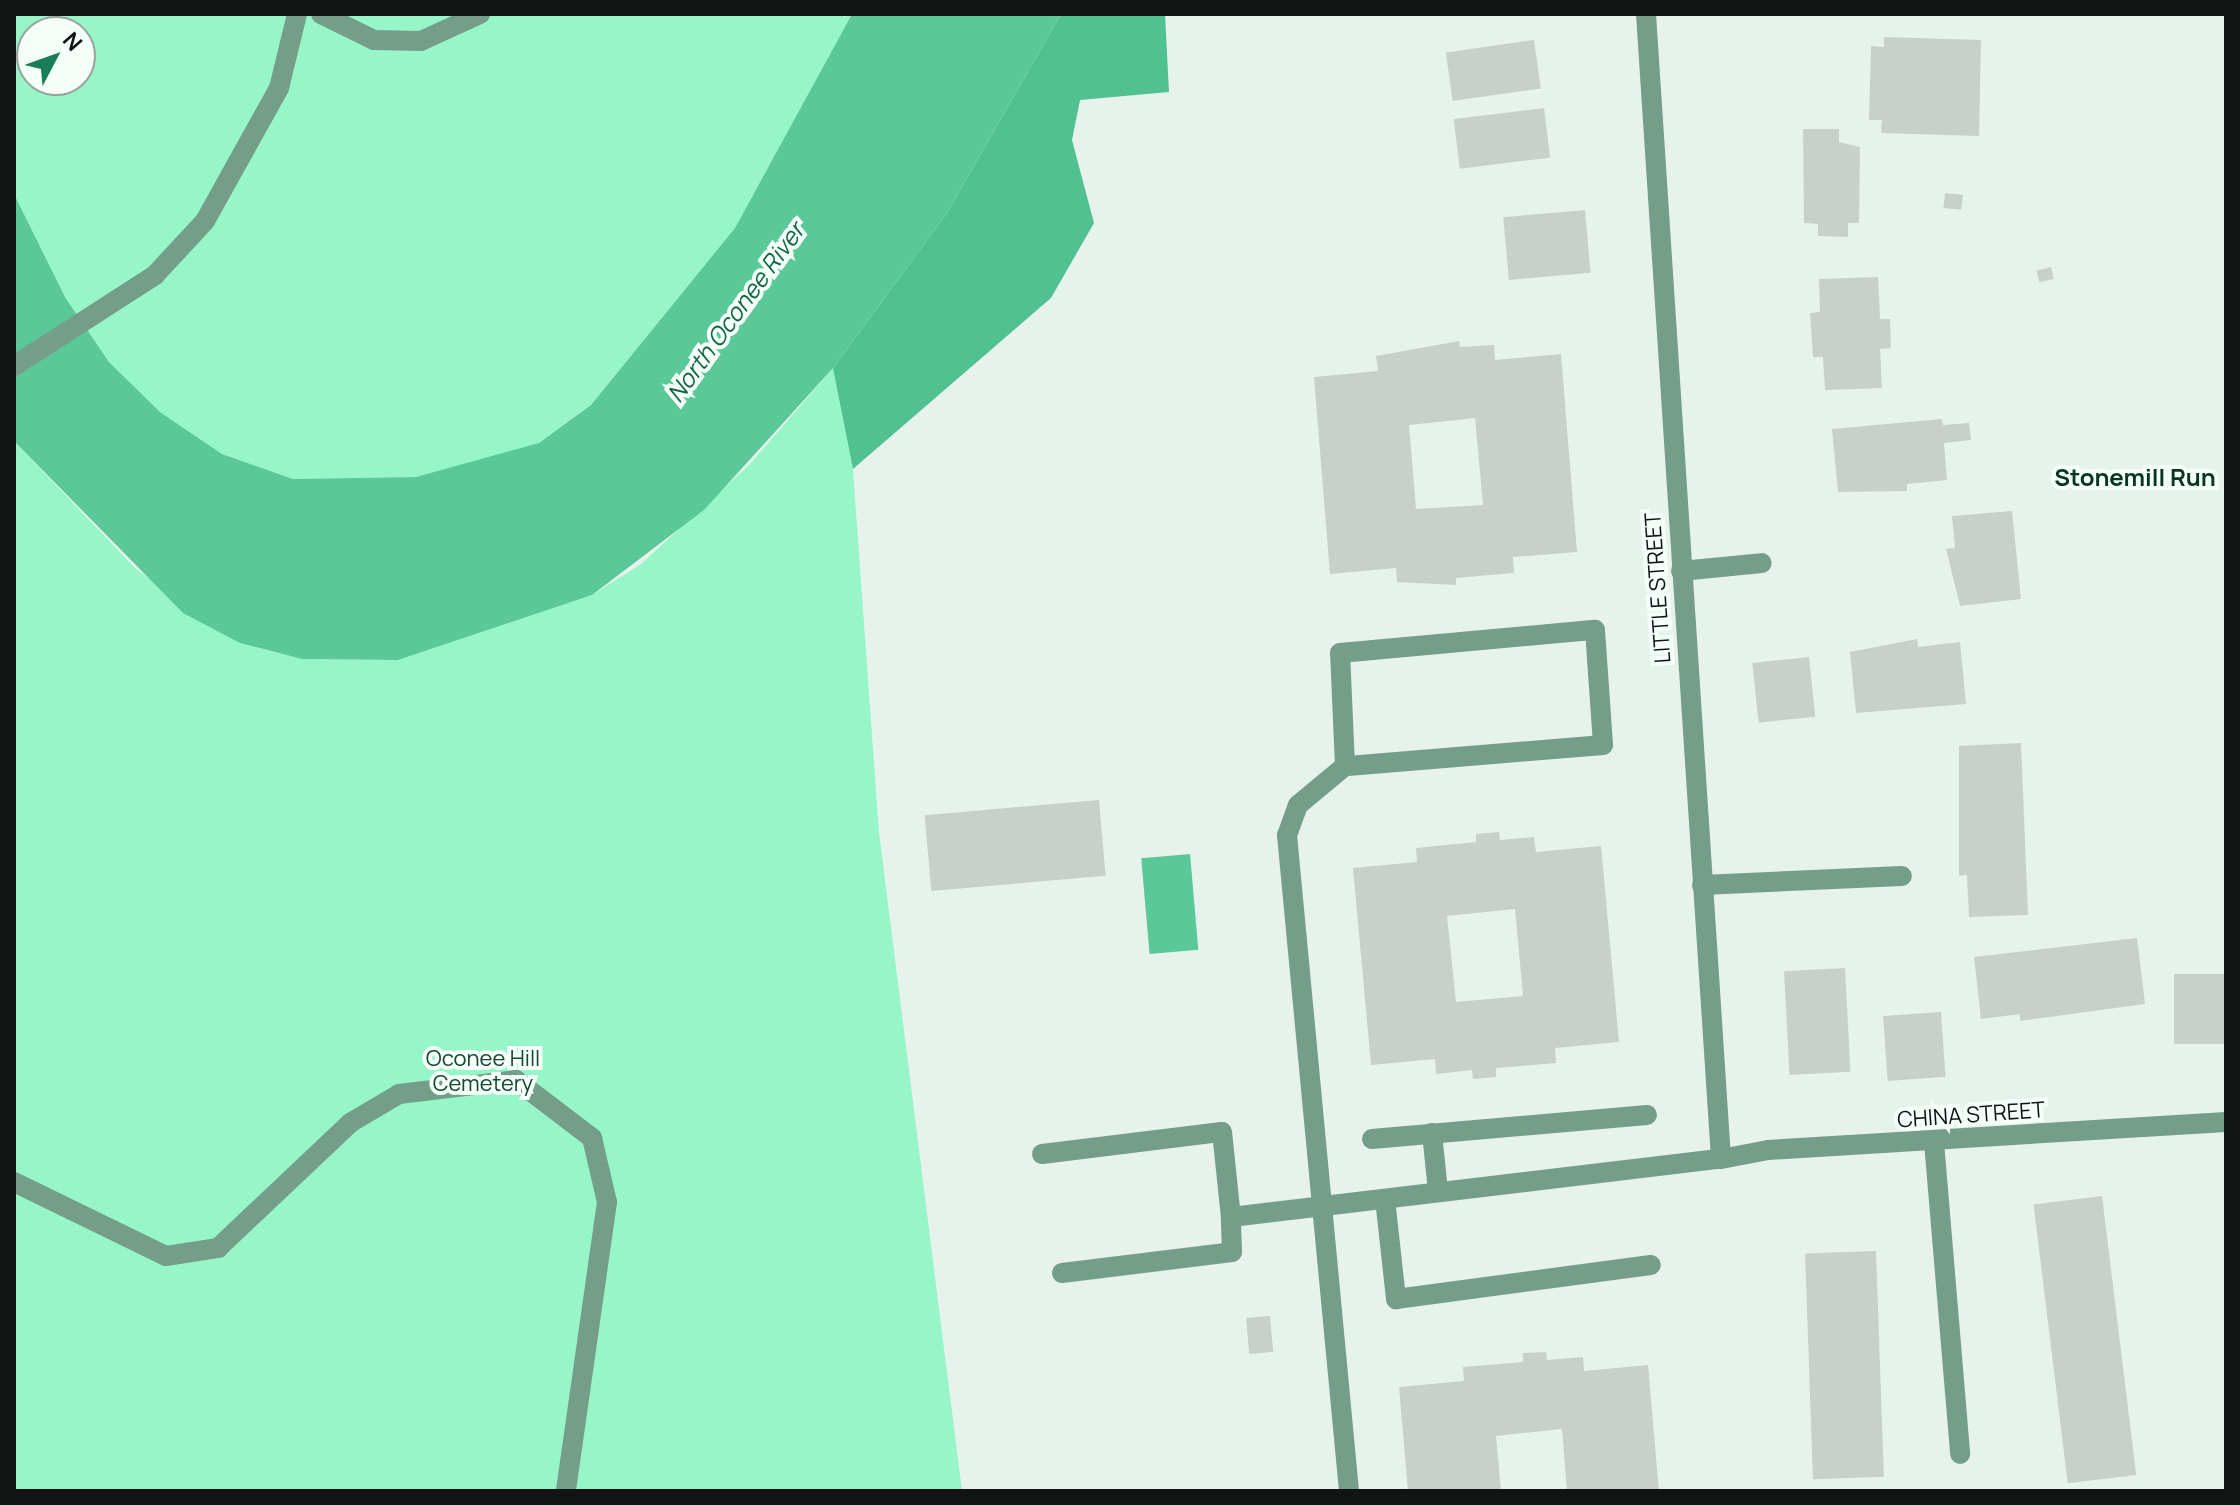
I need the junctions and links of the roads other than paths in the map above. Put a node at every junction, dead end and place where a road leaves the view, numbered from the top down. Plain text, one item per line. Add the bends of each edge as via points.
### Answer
1 (297, 14) edge
2 (321, 14) edge
3 (480, 14) edge
4 (1646, 14) edge
5 (14, 366) edge
6 (1762, 563) dead end
7 (1681, 571) junction
8 (1345, 766) junction
9 (1902, 876) dead end
10 (1702, 885) junction
11 (1647, 1115) dead end
12 (2226, 1122) edge
13 (1432, 1133) junction
14 (1372, 1139) dead end
15 (1934, 1142) junction
16 (1042, 1154) dead end
17 (1721, 1159) junction
18 (14, 1182) edge
19 (1438, 1191) junction
20 (1385, 1199) junction
21 (1325, 1208) junction
22 (1231, 1217) junction
23 (1651, 1265) dead end
24 (1062, 1273) dead end
25 (1960, 1454) dead end
26 (566, 1491) edge
27 (1349, 1491) edge

1 - 5 street via 279,88 205,221 115,303
2 - 3 street via 374,40 421,41
4 - 7 street, LITTLE STREET
6 - 7 street
7 - 10 street, LITTLE STREET
8 - 8 street via 1340,653 1595,630 1603,745
8 - 21 street via 1298,805 1287,835
9 - 10 street
10 - 17 street, LITTLE STREET
11 - 13 street
12 - 15 street, CHINA STREET
13 - 14 street
13 - 19 street
15 - 17 street, CHINA STREET via 1768,1150
15 - 25 street
16 - 22 street via 1222,1132
17 - 19 street, CHINA STREET
18 - 26 street via 166,1256 218,1248 350,1123 399,1094 516,1080 592,1138 607,1202
19 - 20 street, CHINA STREET
20 - 21 street, CHINA STREET
20 - 23 street via 1396,1299
21 - 22 street, CHINA STREET
21 - 27 street
22 - 24 street via 1232,1252

